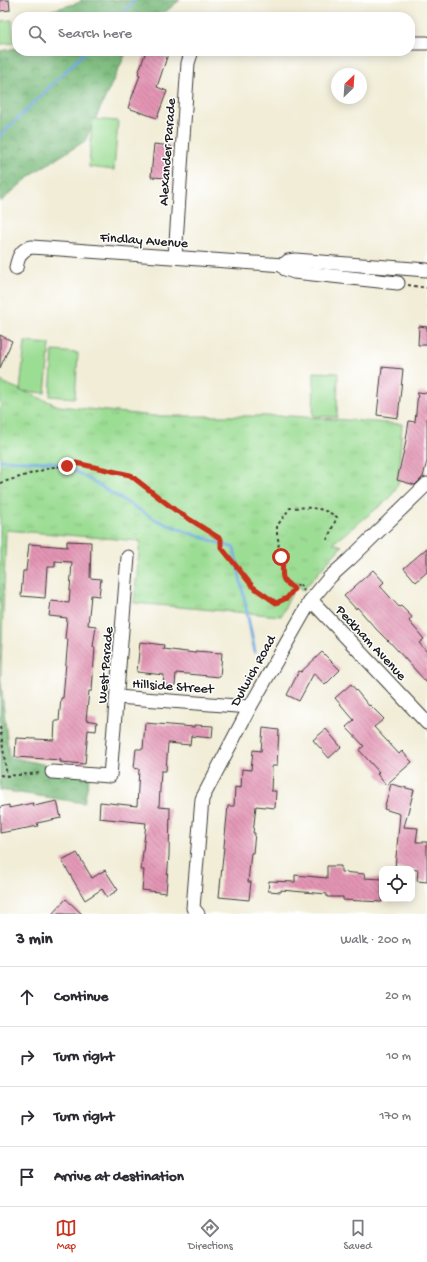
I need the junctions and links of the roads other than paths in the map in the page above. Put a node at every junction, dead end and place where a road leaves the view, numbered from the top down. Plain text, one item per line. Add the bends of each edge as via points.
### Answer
1 (415, 43) edge
2 (427, 43) edge
3 (190, 56) edge
4 (175, 257) junction
5 (283, 265) junction
6 (16, 268) dead end
7 (427, 270) edge
8 (398, 283) road end
9 (427, 484) edge
10 (128, 557) dead end
11 (310, 600) junction
12 (117, 697) junction
13 (250, 707) junction
14 (427, 723) edge
15 (52, 772) road end
16 (198, 914) edge

1 - 2 street
3 - 4 street, Alexander Parade
4 - 5 street, Findlay Avenue
4 - 6 street, Findlay Avenue via 32,247 22,251
5 - 7 street, Findlay Avenue via 296,260
5 - 8 street, Findlay Avenue via 294,272
9 - 11 street, Dulwich Road via 330,577
10 - 12 street, West Parade
11 - 13 street, Dulwich Road
11 - 14 street, Peckham Avenue
12 - 13 street, Hillside Street
12 - 15 street, West Parade via 110,776
13 - 16 street, Dulwich Road via 202,799 193,908

